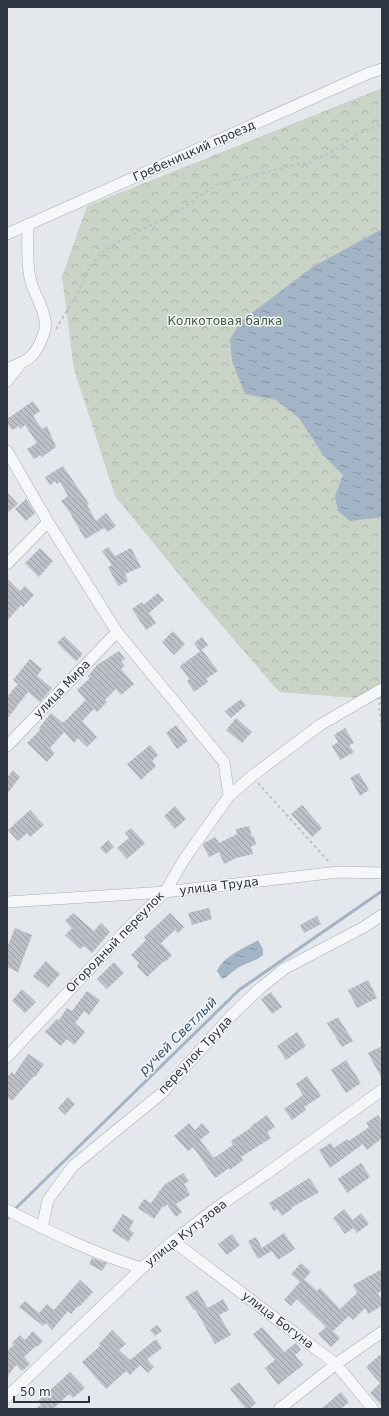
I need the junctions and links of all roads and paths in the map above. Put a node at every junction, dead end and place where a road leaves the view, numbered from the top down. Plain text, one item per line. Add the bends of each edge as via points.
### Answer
1 (382, 69) edge
2 (382, 124) edge
3 (28, 224) junction
4 (7, 234) edge
5 (54, 332) dead end
6 (25, 360) junction
7 (7, 369) edge
8 (7, 381) edge
9 (7, 451) edge
10 (48, 522) junction
11 (7, 564) edge
12 (117, 632) junction
13 (382, 689) edge
14 (382, 728) edge
15 (7, 746) edge
16 (252, 776) junction
17 (229, 796) junction
18 (338, 872) junction
19 (382, 873) edge
20 (165, 892) junction
21 (7, 902) edge
22 (382, 915) edge
23 (7, 1056) edge
24 (382, 1090) edge
25 (7, 1210) edge
26 (42, 1228) junction
27 (173, 1241) junction
28 (142, 1268) junction
29 (382, 1332) edge
30 (336, 1364) junction
31 (7, 1397) edge
32 (279, 1409) edge
33 (373, 1409) edge

1 - 3 street, Гребеницкий проезд
2 - 5 path via 358,134 311,162 216,185 180,210 114,244 99,255 89,268
3 - 4 street, Гребеницкий проезд
3 - 6 street via 31,281 39,299 45,332 38,349
6 - 7 street
6 - 8 street
9 - 10 street
10 - 11 street
10 - 12 street
12 - 15 street, улица Мира
12 - 17 street via 224,762
13 - 14 path via 379,708
13 - 16 street, Огородный переулок via 320,725
16 - 17 street, Огородный переулок
16 - 18 path
17 - 20 street, Огородный переулок
18 - 19 street, улица Труда
18 - 20 street, улица Труда
20 - 21 street, улица Труда
20 - 23 street, Огородный переулок
22 - 26 street, переулок Труда via 284,969 258,990 162,1092 73,1166 48,1200
24 - 27 street, улица Кутузова
25 - 26 street
26 - 28 street via 120,1262
27 - 28 street, улица Кутузова
27 - 30 street, улица Богуна
28 - 31 street, улица Кутузова
29 - 30 street
30 - 32 street
30 - 33 street, улица Богуна

